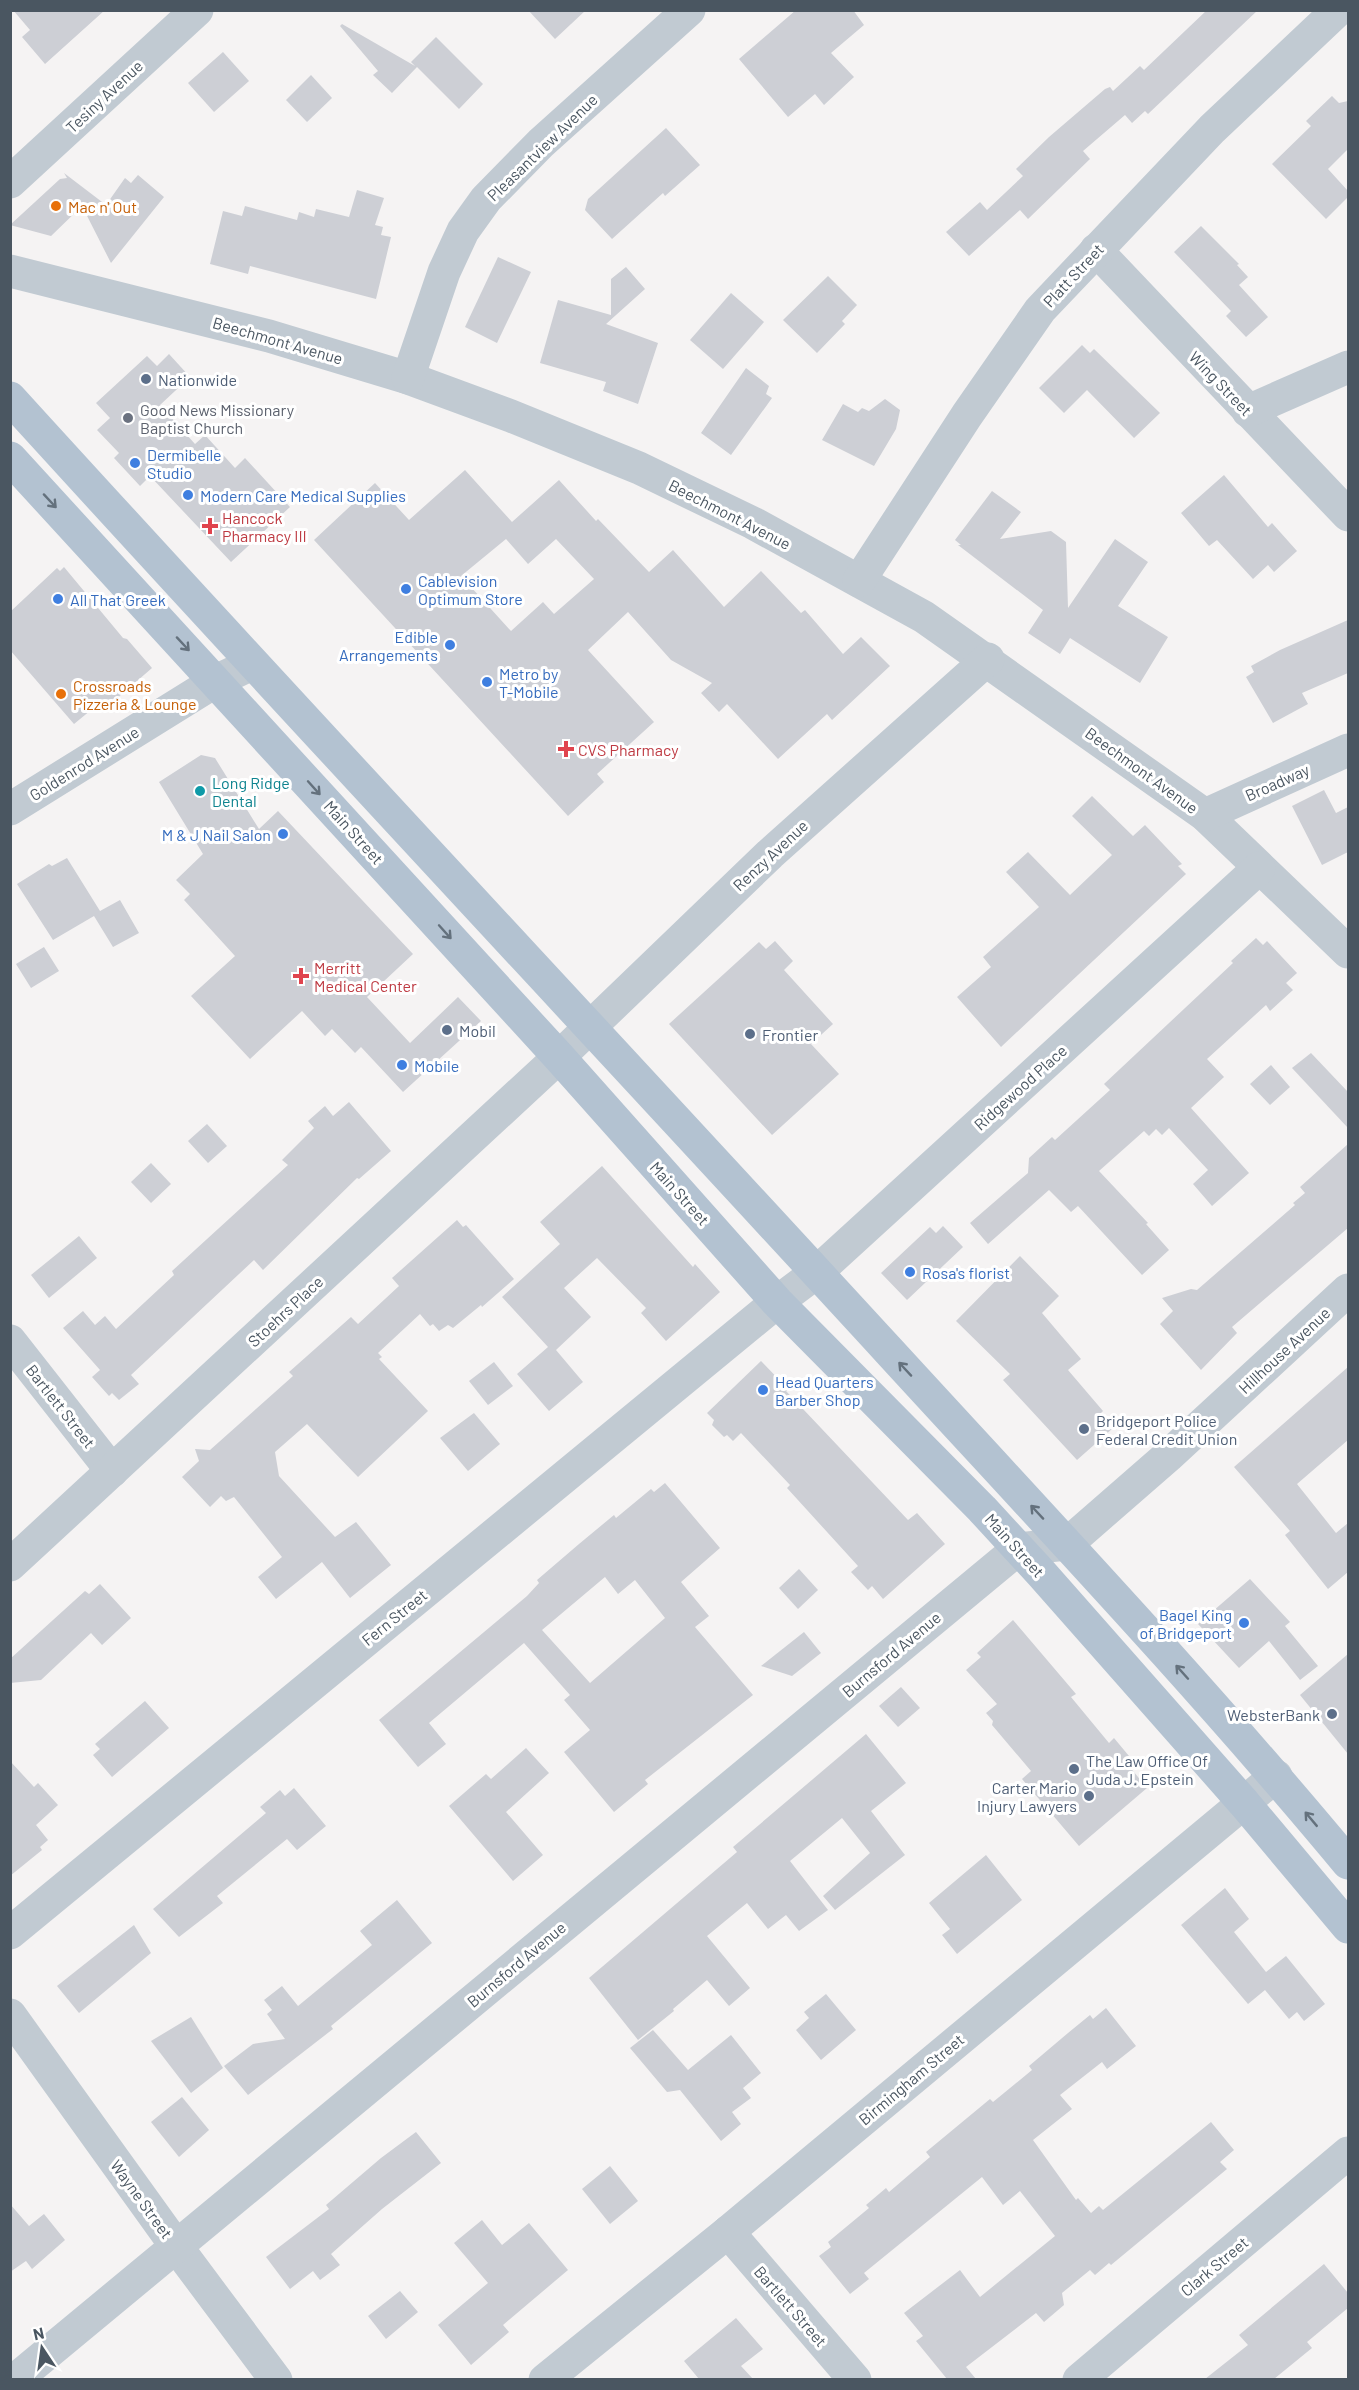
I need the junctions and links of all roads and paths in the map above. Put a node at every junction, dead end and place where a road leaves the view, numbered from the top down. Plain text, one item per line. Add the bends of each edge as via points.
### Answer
1 (197, 10) edge
2 (689, 10) edge
3 (1338, 10) edge
4 (10, 182) edge
5 (1096, 250) junction
6 (10, 271) edge
7 (1348, 367) edge
8 (408, 378) junction
9 (10, 398) edge
10 (1248, 411) junction
11 (10, 458) edge
12 (1348, 515) edge
13 (859, 581) junction
14 (988, 659) junction
15 (252, 664) junction
16 (216, 681) junction
17 (1348, 750) edge
18 (10, 809) edge
19 (1205, 815) junction
20 (1259, 868) junction
21 (1348, 952) edge
22 (590, 1028) junction
23 (559, 1057) junction
24 (817, 1272) junction
25 (1348, 1290) edge
26 (777, 1302) junction
27 (10, 1341) edge
28 (112, 1472) junction
29 (1066, 1544) junction
30 (1018, 1549) junction
31 (10, 1565) edge
32 (1276, 1776) junction
33 (1244, 1803) junction
34 (1348, 1863) edge
35 (1348, 1928) edge
36 (10, 1932) edge
37 (10, 2015) edge
38 (1348, 2153) edge
39 (728, 2232) junction
40 (176, 2246) junction
41 (15, 2379) edge
42 (276, 2379) edge
43 (545, 2379) edge
44 (855, 2379) edge
45 (1079, 2379) edge

1 - 4 street, Tesiny Avenue
2 - 8 street, Pleasantview Avenue via 541,143 486,199 463,231 444,272
3 - 5 street, Platt Street via 1212,129
5 - 10 street, Wing Street
5 - 13 street, Platt Street via 1040,310
6 - 8 street, Beechmont Avenue via 269,336
7 - 10 street
8 - 13 street, Beechmont Avenue via 639,468 753,523
9 - 15 main road
10 - 12 street, Wing Street
11 -> 16 main road, Main Street
13 - 14 street, Beechmont Avenue via 924,616
14 - 19 street, Beechmont Avenue
14 - 22 street, Renzy Avenue via 770,854
15 - 16 street, Goldenrod Avenue
15 - 22 main road
16 - 18 street, Goldenrod Avenue
16 -> 23 main road, Main Street
17 - 19 street, Broadway
19 - 20 street, Beechmont Avenue
20 - 21 street, Beechmont Avenue
20 - 24 street, Ridgewood Place
22 - 23 street, Renzy Avenue
22 - 24 main road
23 - 26 main road, Main Street
23 - 28 street, Stoehrs Place
24 - 26 street, Ridgewood Place
29 -> 24 main road
25 - 29 street, Hillhouse Avenue
26 - 30 main road, Main Street
26 - 36 street, Fern Street
27 - 28 street, Bartlett Street
28 - 31 street, Stoehrs Place
29 - 30 street
32 -> 29 main road
30 - 33 main road, Main Street
30 - 40 street, Burnsford Avenue
32 - 33 street, Birmingham Street
34 -> 32 main road
33 - 35 main road, Main Street
33 - 39 street, Birmingham Street
37 - 40 street, Wayne Street
38 - 45 street, Clark Street
39 - 43 street, Birmingham Street
39 - 44 street, Bartlett Street
40 - 41 street, Burnsford Avenue
40 - 42 street, Wayne Street

